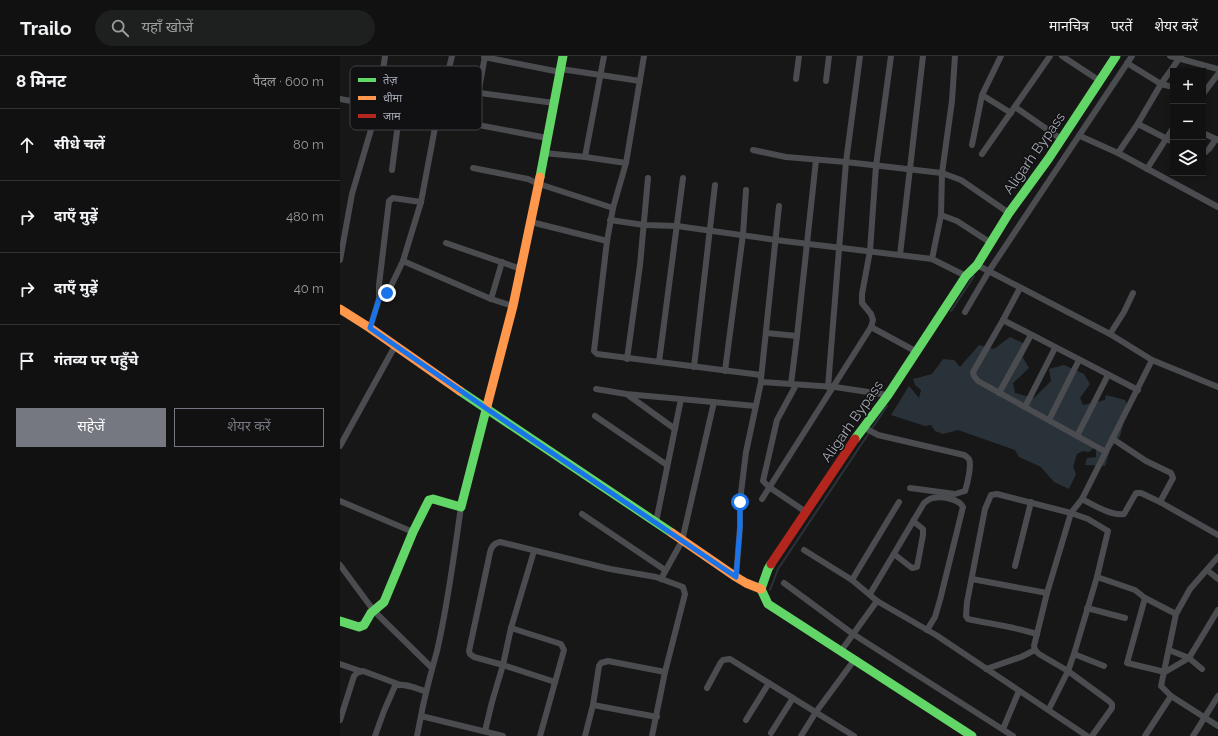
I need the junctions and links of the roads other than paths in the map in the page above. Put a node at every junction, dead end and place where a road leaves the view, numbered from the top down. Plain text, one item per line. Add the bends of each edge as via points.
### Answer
1 (385, 56) edge
2 (452, 56) edge
3 (484, 56) edge
4 (563, 56) edge
5 (604, 56) edge
6 (644, 56) edge
7 (799, 56) edge
8 (829, 56) edge
9 (860, 56) edge
10 (891, 56) edge
11 (923, 56) edge
12 (955, 56) edge
13 (1001, 56) edge
14 (1050, 56) edge
15 (1062, 56) edge
16 (1116, 56) edge
17 (1132, 56) edge
18 (1170, 56) edge
19 (1180, 58) edge
20 (1127, 63) junction
21 (384, 66) edge
22 (450, 66) edge
23 (482, 69) edge
24 (1218, 69) edge
25 (561, 71) junction
26 (1218, 74) edge
27 (601, 75) junction
28 (796, 79) dead end
29 (826, 81) dead end
30 (1100, 81) junction
31 (640, 82) junction
32 (1161, 84) junction
33 (1170, 86) edge
34 (1206, 90) edge
35 (482, 93) edge
36 (982, 95) junction
37 (340, 99) edge
38 (350, 101) edge
39 (554, 103) junction
40 (1016, 107) junction
41 (1011, 113) junction
42 (1138, 124) junction
43 (482, 126) edge
44 (371, 130) edge
45 (397, 130) edge
46 (435, 130) edge
47 (1170, 133) edge
48 (1206, 134) edge
49 (1080, 136) junction
50 (547, 138) junction
51 (1061, 139) junction
52 (1166, 139) junction
53 (1217, 140) edge
54 (1170, 141) edge
55 (972, 145) dead end
56 (753, 150) dead end
57 (1206, 152) edge
58 (544, 153) junction
59 (1118, 153) junction
60 (982, 154) dead end
61 (585, 157) junction
62 (816, 160) junction
63 (846, 162) junction
64 (626, 163) junction
65 (876, 166) junction
66 (473, 168) dead end
67 (1147, 169) junction
68 (392, 170) dead end
69 (909, 170) junction
70 (942, 173) junction
71 (648, 178) dead end
72 (683, 178) dead end
73 (539, 184) junction
74 (715, 184) dead end
75 (746, 190) dead end
76 (421, 202) junction
77 (779, 206) dead end
78 (1218, 206) edge
79 (613, 208) junction
80 (1009, 213) junction
81 (940, 215) junction
82 (610, 220) junction
83 (532, 222) junction
84 (644, 224) junction
85 (677, 226) junction
86 (710, 230) junction
87 (743, 234) junction
88 (776, 240) junction
89 (607, 241) junction
90 (446, 242) dead end
91 (807, 243) junction
92 (991, 243) junction
93 (839, 247) junction
94 (870, 251) junction
95 (900, 255) junction
96 (932, 258) junction
97 (340, 260) edge
98 (402, 261) junction
99 (502, 262) junction
100 (982, 268) junction
101 (521, 269) junction
102 (966, 276) junction
103 (1020, 288) junction
104 (1133, 293) dead end
105 (379, 299) junction
106 (491, 299) junction
107 (513, 306) junction
108 (340, 309) edge
109 (965, 312) dead end
110 (1003, 320) junction
111 (872, 327) junction
112 (370, 328) junction
113 (766, 333) junction
114 (1110, 334) junction
115 (1030, 335) junction
116 (796, 336) junction
117 (395, 346) junction
118 (1055, 348) junction
119 (917, 352) junction
120 (627, 359) junction
121 (1079, 360) junction
122 (1152, 360) junction
123 (659, 362) junction
124 (694, 367) junction
125 (725, 371) junction
126 (761, 375) junction
127 (1108, 375) junction
128 (761, 382) junction
129 (793, 384) junction
130 (832, 386) junction
131 (1218, 387) edge
132 (596, 389) dead end
133 (1138, 390) junction
134 (1000, 393) junction
135 (626, 394) junction
136 (888, 395) junction
137 (682, 399) junction
138 (714, 402) junction
139 (754, 406) junction
140 (1025, 407) junction
141 (487, 409) junction
142 (595, 416) dead end
143 (1050, 420) junction
144 (865, 428) junction
145 (675, 429) junction
146 (1077, 436) junction
147 (1113, 440) junction
148 (340, 446) edge
149 (1106, 452) junction
150 (667, 465) junction
151 (769, 487) junction
152 (910, 488) dead end
153 (762, 499) dead end
154 (1082, 499) junction
155 (340, 501) edge
156 (899, 502) dead end
157 (1031, 502) junction
158 (1160, 502) junction
159 (461, 506) junction
160 (806, 512) junction
161 (1071, 513) junction
162 (582, 514) dead end
163 (913, 520) junction
164 (656, 522) junction
165 (413, 532) junction
166 (1218, 536) edge
167 (682, 540) junction
168 (804, 550) dead end
169 (534, 551) junction
170 (894, 554) junction
171 (1218, 557) edge
172 (340, 565) edge
173 (1015, 566) dead end
174 (666, 570) junction
175 (1207, 570) junction
176 (736, 577) junction
177 (1097, 577) junction
178 (972, 578) junction
179 (661, 579) junction
180 (1218, 579) edge
181 (852, 580) junction
182 (784, 583) dead end
183 (761, 589) junction
184 (870, 594) junction
185 (1047, 594) junction
186 (1145, 598) junction
187 (877, 601) junction
188 (1087, 608) junction
189 (1218, 610) edge
190 (374, 611) junction
191 (1176, 614) junction
192 (1125, 618) dead end
193 (340, 621) edge
194 (511, 628) junction
195 (927, 630) junction
196 (853, 634) junction
197 (1037, 634) junction
198 (843, 648) junction
199 (1035, 650) junction
200 (1169, 650) junction
201 (1074, 654) junction
202 (1189, 658) junction
203 (854, 659) junction
204 (340, 664) edge
205 (503, 664) junction
206 (1104, 666) dead end
207 (432, 668) junction
208 (986, 668) junction
209 (1202, 670) dead end
210 (360, 671) junction
211 (1068, 671) junction
212 (665, 672) junction
213 (1165, 672) junction
214 (555, 682) junction
215 (769, 683) junction
216 (398, 684) junction
217 (707, 688) dead end
218 (1019, 690) junction
219 (425, 692) junction
220 (1171, 696) junction
221 (1218, 696) edge
222 (793, 698) junction
223 (593, 705) junction
224 (1049, 710) junction
225 (816, 712) junction
226 (421, 716) junction
227 (657, 717) junction
228 (1205, 718) junction
229 (340, 720) edge
230 (746, 720) dead end
231 (1218, 726) edge
232 (1003, 728) junction
233 (485, 731) junction
234 (771, 733) dead end
235 (375, 736) edge
236 (417, 736) edge
237 (503, 736) edge
238 (540, 736) edge
239 (584, 736) edge
240 (652, 736) edge
241 (801, 736) edge
242 (854, 736) edge
243 (972, 736) edge
244 (1013, 736) edge
245 (1087, 736) edge
246 (1092, 736) edge
247 (1145, 736) edge
248 (1193, 736) edge

1 - 21 street
2 - 22 street
3 - 23 street
3 - 25 street
4 - 25 main road
5 - 27 street
6 - 31 street
7 - 28 street
8 - 29 street
9 - 63 street
10 - 65 street
11 - 69 street
12 - 70 street
13 - 36 street
14 - 40 street
15 - 30 street
16 - 30 main road, Aligarh Bypass
17 - 20 street
18 - 19 street
19 - 24 street
19 - 32 street
20 - 32 street
20 - 49 street
25 - 27 street
25 - 39 main road
26 - 34 street
27 - 31 street
27 - 61 street
30 - 51 main road, Aligarh Bypass
31 - 64 street
32 - 33 street
32 - 42 street
35 - 39 street
36 - 41 street
36 - 55 street
37 - 38 street
39 - 50 main road
40 - 41 street
40 - 51 street
41 - 60 street
42 - 52 street
42 - 59 street
43 - 50 street
44 - 97 street via 352,194
45 - 68 street
46 - 76 street
47 - 52 street
48 - 53 street
49 - 59 street
49 - 100 street
50 - 58 main road
51 - 80 main road, Aligarh Bypass
52 - 54 street
52 - 67 street
53 - 57 street
56 - 62 street
58 - 61 street
58 - 73 main road
59 - 67 street
61 - 64 street
62 - 63 street
62 - 91 street
63 - 65 street
63 - 93 street
64 - 79 street
65 - 69 street
65 - 94 street
66 - 73 street via 528,179
67 - 78 street
69 - 70 street
69 - 95 street
70 - 80 street via 961,180
70 - 81 street
71 - 84 street
72 - 85 street
73 - 79 street
73 - 83 main road
74 - 86 street
75 - 87 street
76 - 98 street
76 - 105 street via 393,198 389,201
77 - 88 street
79 - 82 street
80 - 92 main road, Aligarh Bypass
81 - 92 street via 956,221
81 - 96 street
82 - 84 street
82 - 89 street
83 - 89 street
83 - 101 main road
84 - 85 street
84 - 120 street
85 - 86 street
85 - 123 street
86 - 87 street
86 - 124 street
87 - 88 street
87 - 125 street
88 - 91 street
88 - 113 street
89 - 120 street via 594,351 596,354
90 - 99 street
91 - 93 street
91 - 116 street
92 - 100 main road, Aligarh Bypass
93 - 94 street
93 - 130 street
94 - 95 street
94 - 111 street via 862,303 871,314
95 - 96 street
96 - 102 street
98 - 105 street via 389,290
98 - 106 street
99 - 101 street
99 - 106 street
100 - 102 main road, Aligarh Bypass
100 - 103 street
100 - 109 street
101 - 107 main road
102 - 119 main road, Aligarh Bypass
103 - 110 street
103 - 114 street
104 - 114 street
105 - 112 street
106 - 107 street
107 - 141 main road
108 - 112 main road
110 - 115 street
110 - 134 street via 973,372 978,381
111 - 119 street
111 - 130 street
112 - 117 main road
113 - 116 street
113 - 126 street
114 - 122 street
115 - 118 street
115 - 134 street
116 - 129 street
117 - 141 main road
117 - 148 street
118 - 121 street
118 - 140 street
119 - 136 main road, Aligarh Bypass
120 - 123 street
121 - 127 street
121 - 143 street
122 - 131 street
122 - 133 street
123 - 124 street
124 - 125 street
125 - 126 street
126 - 128 street
127 - 133 street
127 - 146 street
128 - 129 street
128 - 139 street
129 - 130 street
129 - 151 street via 777,420 763,481
130 - 136 street
130 - 151 street
132 - 135 street
133 - 147 street
134 - 140 street
135 - 137 street
135 - 145 street
136 - 144 main road, Aligarh Bypass
137 - 138 street
137 - 145 street
138 - 139 street
138 - 167 street
139 - 176 street via 740,502
140 - 143 street
141 - 159 main road
141 - 164 main road
142 - 150 street
143 - 146 street
144 - 152 street via 873,434 964,455 970,461 965,491 955,494
144 - 160 main road, Aligarh Bypass
145 - 150 street
146 - 149 street
147 - 149 street
147 - 158 street via 1171,474 1172,478
149 - 154 street
150 - 164 street
151 - 153 street
151 - 160 street
154 - 158 street via 1120,514 1124,514 1136,493 1142,493
154 - 161 street
155 - 165 street
156 - 181 street
157 - 161 street
157 - 173 street
157 - 178 street via 997,494 991,495 985,509
158 - 166 street
159 - 165 main road via 431,499
159 - 207 street via 444,614
160 - 183 main road, Aligarh Bypass via 768,569
161 - 177 street via 1088,519 1108,532
161 - 185 street
162 - 174 street
163 - 170 street
163 - 170 street via 923,529 916,567 912,568
163 - 195 street via 924,503 932,498 955,500 963,507 940,600 935,617
164 - 167 main road
165 - 190 main road via 384,602
167 - 174 street
167 - 176 main road
168 - 181 street
169 - 179 street
169 - 194 street
169 - 205 street via 500,542 495,543 492,548 469,651 474,657
170 - 184 street
171 - 175 street
172 - 190 street
174 - 179 street
175 - 180 street
175 - 191 street via 1190,589
176 - 183 main road
177 - 186 street via 1135,590
177 - 188 street
178 - 185 street
178 - 197 street via 965,612 968,619
179 - 212 street via 683,586 685,591
181 - 184 street
182 - 196 street
183 - 198 main road via 768,604
184 - 187 street
185 - 197 street
186 - 191 street
186 - 213 street via 1127,663
187 - 195 street
187 - 196 street
188 - 192 street
188 - 201 street
189 - 202 street
190 - 193 main road via 365,624 359,627
190 - 207 street
191 - 200 street
194 - 205 street
194 - 214 street via 562,645 564,650
195 - 208 street
196 - 198 street
196 - 232 street
197 - 199 street
198 - 203 main road
199 - 208 street
199 - 211 street
200 - 202 street
200 - 213 street
201 - 206 street
201 - 211 street
202 - 209 street
202 - 213 street
203 - 225 street
203 - 243 main road
204 - 210 street
205 - 214 street
205 - 233 street
207 - 219 street
208 - 218 street
210 - 216 street
210 - 229 street via 354,676
211 - 224 street
211 - 246 street via 1112,704 1109,713
212 - 223 street via 608,661 601,663
212 - 227 street
213 - 220 street via 1162,686
214 - 238 street
215 - 217 street via 726,659 721,662
215 - 222 street
215 - 230 street
216 - 219 street
216 - 235 street via 392,689
218 - 224 street
218 - 232 street
219 - 226 street
220 - 228 street
220 - 247 street
221 - 228 street
222 - 225 street
222 - 234 street
223 - 227 street
223 - 239 street
224 - 245 street
225 - 241 street
225 - 242 street
226 - 233 street
226 - 236 street
227 - 240 street
228 - 231 street
228 - 248 street
232 - 244 street
233 - 237 street

